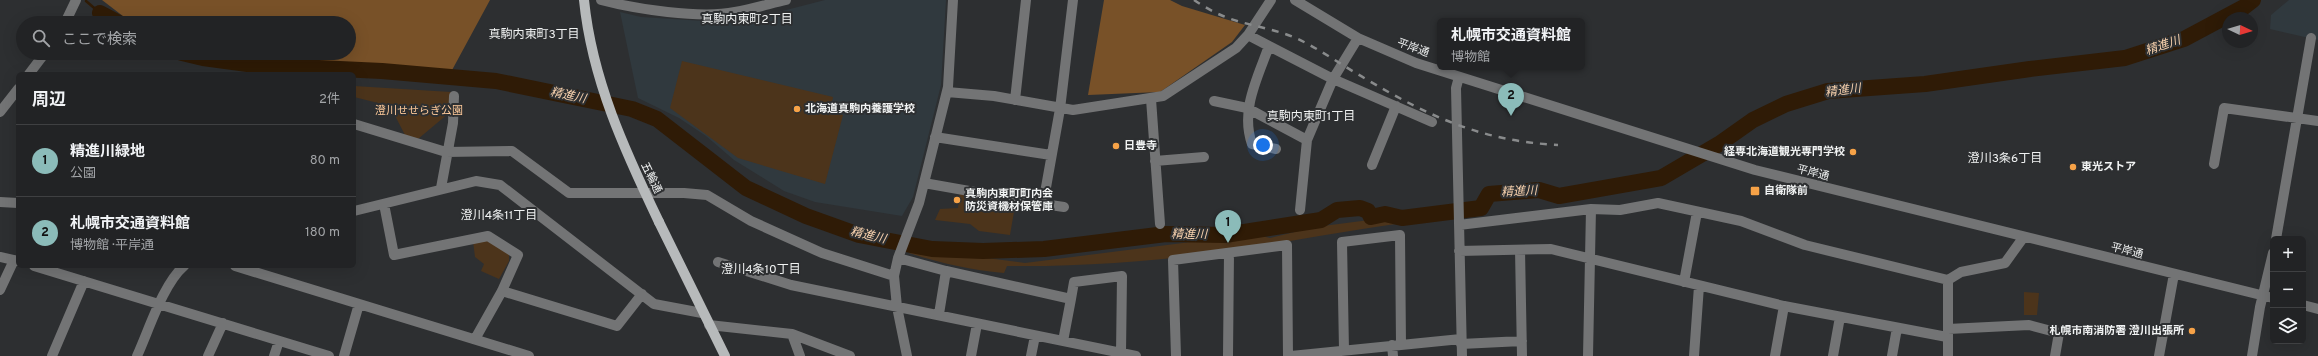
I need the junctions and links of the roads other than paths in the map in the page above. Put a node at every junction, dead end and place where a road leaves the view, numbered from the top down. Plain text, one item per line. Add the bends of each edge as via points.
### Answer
1 (76, 0) edge
2 (584, 0) edge
3 (601, 0) edge
4 (786, 0) edge
5 (953, 0) edge
6 (1026, 0) edge
7 (1073, 0) edge
8 (1271, 0) edge
9 (1295, 0) edge
10 (68, 16) edge
11 (1248, 35) junction
12 (1358, 38) junction
13 (2311, 38) dead end
14 (1269, 46) junction
15 (40, 60) edge
16 (1437, 69) edge
17 (1439, 70) edge
18 (31, 72) edge
19 (1459, 77) junction
20 (1333, 79) junction
21 (946, 92) junction
22 (16, 94) edge
23 (454, 96) dead end
24 (1151, 99) junction
25 (1015, 100) junction
26 (1214, 101) dead end
27 (1396, 106) junction
28 (1247, 108) junction
29 (1060, 109) junction
30 (0, 112) edge
31 (2297, 117) junction
32 (2318, 121) edge
33 (1432, 122) dead end
34 (356, 125) edge
35 (935, 137) junction
36 (1307, 140) junction
37 (1276, 149) dead end
38 (446, 152) junction
39 (1051, 155) junction
40 (1204, 157) dead end
41 (1155, 161) junction
42 (2214, 164) dead end
43 (1372, 165) dead end
44 (924, 184) junction
45 (441, 188) junction
46 (0, 202) edge
47 (16, 202) edge
48 (384, 204) junction
49 (1043, 204) junction
50 (1064, 206) dead end
51 (1300, 210) dead end
52 (1591, 210) junction
53 (356, 211) edge
54 (1697, 212) junction
55 (1459, 222) junction
56 (1160, 224) dead end
57 (2277, 236) edge
58 (2023, 238) junction
59 (1520, 250) junction
60 (1459, 251) junction
61 (1229, 253) junction
62 (899, 255) junction
63 (0, 257) edge
64 (1590, 259) junction
65 (16, 260) edge
66 (718, 262) dead end
67 (2270, 266) edge
68 (41, 268) edge
69 (181, 268) edge
70 (242, 268) edge
71 (946, 271) junction
72 (2174, 274) junction
73 (894, 276) junction
74 (1948, 280) junction
75 (84, 281) junction
76 (1684, 282) junction
77 (1699, 286) junction
78 (0, 290) edge
79 (502, 291) junction
80 (642, 294) junction
81 (2263, 296) junction
82 (2270, 297) edge
83 (1071, 299) junction
84 (160, 304) junction
85 (360, 304) junction
86 (1784, 306) junction
87 (2306, 306) edge
88 (897, 307) junction
89 (2318, 309) edge
90 (702, 313) junction
91 (939, 314) junction
92 (1840, 317) junction
93 (223, 323) junction
94 (977, 324) junction
95 (709, 325) junction
96 (1897, 328) junction
97 (1947, 333) junction
98 (792, 334) junction
99 (1035, 336) junction
100 (475, 339) junction
101 (279, 340) junction
102 (1063, 341) junction
103 (1461, 341) junction
104 (1522, 341) junction
105 (1397, 345) junction
106 (1344, 350) junction
107 (1101, 353) edge
108 (1121, 353) junction
109 (1333, 354) edge
110 (52, 356) edge
111 (137, 356) edge
112 (208, 356) edge
113 (274, 356) edge
114 (329, 356) edge
115 (344, 356) edge
116 (529, 356) edge
117 (725, 356) edge
118 (800, 356) edge
119 (850, 356) edge
120 (907, 356) edge
121 (971, 356) edge
122 (1031, 356) edge
123 (1136, 356) edge
124 (1176, 356) edge
125 (1228, 356) edge
126 (1288, 356) edge
127 (1291, 356) edge
128 (1393, 356) edge
129 (1462, 356) edge
130 (1522, 356) edge
131 (1588, 356) edge
132 (1694, 356) edge
133 (1775, 356) edge
134 (1833, 356) edge
135 (1892, 356) edge
136 (1948, 356) edge
137 (2054, 356) edge
138 (2159, 356) edge
139 (2252, 356) edge

1 - 10 street
2 - 90 main road, 五輪通, bridge via 598,76 611,114 625,151
3 - 4 street via 641,8 734,13
5 - 21 street
6 - 25 street
7 - 29 street
8 - 11 street
9 - 12 street, 平岸通
11 - 14 street
11 - 24 street via 1236,48 1163,96
12 - 16 street, 平岸通
12 - 20 street
13 - 31 street
14 - 20 street
14 - 28 street
15 - 18 street
17 - 19 street, 平岸通
19 - 55 street via 1456,88
19 - 58 street, 平岸通 via 1685,149 1792,180
20 - 27 street
20 - 36 street
21 - 25 street
21 - 35 street
22 - 30 street
23 - 38 street via 453,123
24 - 29 street via 1073,110
24 - 41 street
25 - 29 street
26 - 28 street
27 - 33 street
27 - 43 street
28 - 36 street
28 - 37 street via 1247,124 1252,144
29 - 39 street
31 - 32 street
31 - 42 street via 2224,108
31 - 57 street
34 - 38 street
35 - 39 street
35 - 44 street
36 - 51 street
38 - 45 street
38 - 73 street via 512,151 569,193 707,195 751,221 822,253
39 - 49 street
40 - 41 street
41 - 56 street
44 - 49 street
44 - 62 street
45 - 48 street
45 - 80 street via 476,181 500,185
46 - 47 street
48 - 53 street
48 - 79 street via 394,255 488,236 518,255
49 - 50 street
52 - 54 street via 1620,210 1658,203
52 - 55 street
52 - 64 street
54 - 74 street via 1741,221 1805,245
54 - 76 street
55 - 60 street
58 - 72 street, 平岸通
58 - 74 street via 2005,263 1961,272
59 - 60 street
59 - 64 street via 1551,249
59 - 104 street
60 - 103 street
61 - 124 street via 1173,260
61 - 125 street
61 - 126 street via 1286,245
62 - 71 street
62 - 73 street
63 - 65 street
64 - 76 street
64 - 131 street
65 - 78 street
66 - 88 street via 791,285
67 - 81 street
68 - 75 street
69 - 84 street via 175,273
70 - 85 street
71 - 83 street
71 - 91 street
72 - 81 street, 平岸通
72 - 138 street
73 - 88 street
74 - 97 street
75 - 84 street
75 - 110 street
76 - 77 street
77 - 86 street
77 - 132 street
79 - 80 street via 617,326
79 - 100 street
80 - 90 street via 654,304
81 - 82 street, 平岸通
81 - 139 street
83 - 102 street
83 - 108 street via 1074,282 1122,276
84 - 93 street
84 - 111 street
85 - 100 street
85 - 115 street
86 - 92 street
86 - 133 street
87 - 89 street
88 - 91 street
88 - 120 street
90 - 95 main road, 五輪通
91 - 94 street
92 - 96 street
92 - 134 street
93 - 101 street
93 - 112 street
94 - 99 street
94 - 121 street
95 - 98 street
95 - 117 main road, 五輪通
96 - 97 street
96 - 135 street
97 - 136 street
97 - 137 street via 2029,325 2059,333
98 - 118 street
98 - 119 street
99 - 102 street
99 - 122 street
100 - 116 street
101 - 113 street
101 - 114 street
102 - 107 street
103 - 104 street
103 - 105 street
103 - 129 street
104 - 130 street
105 - 106 street
105 - 106 street via 1400,235 1342,242
105 - 128 street
106 - 109 street
107 - 108 street
108 - 123 street
109 - 127 street

